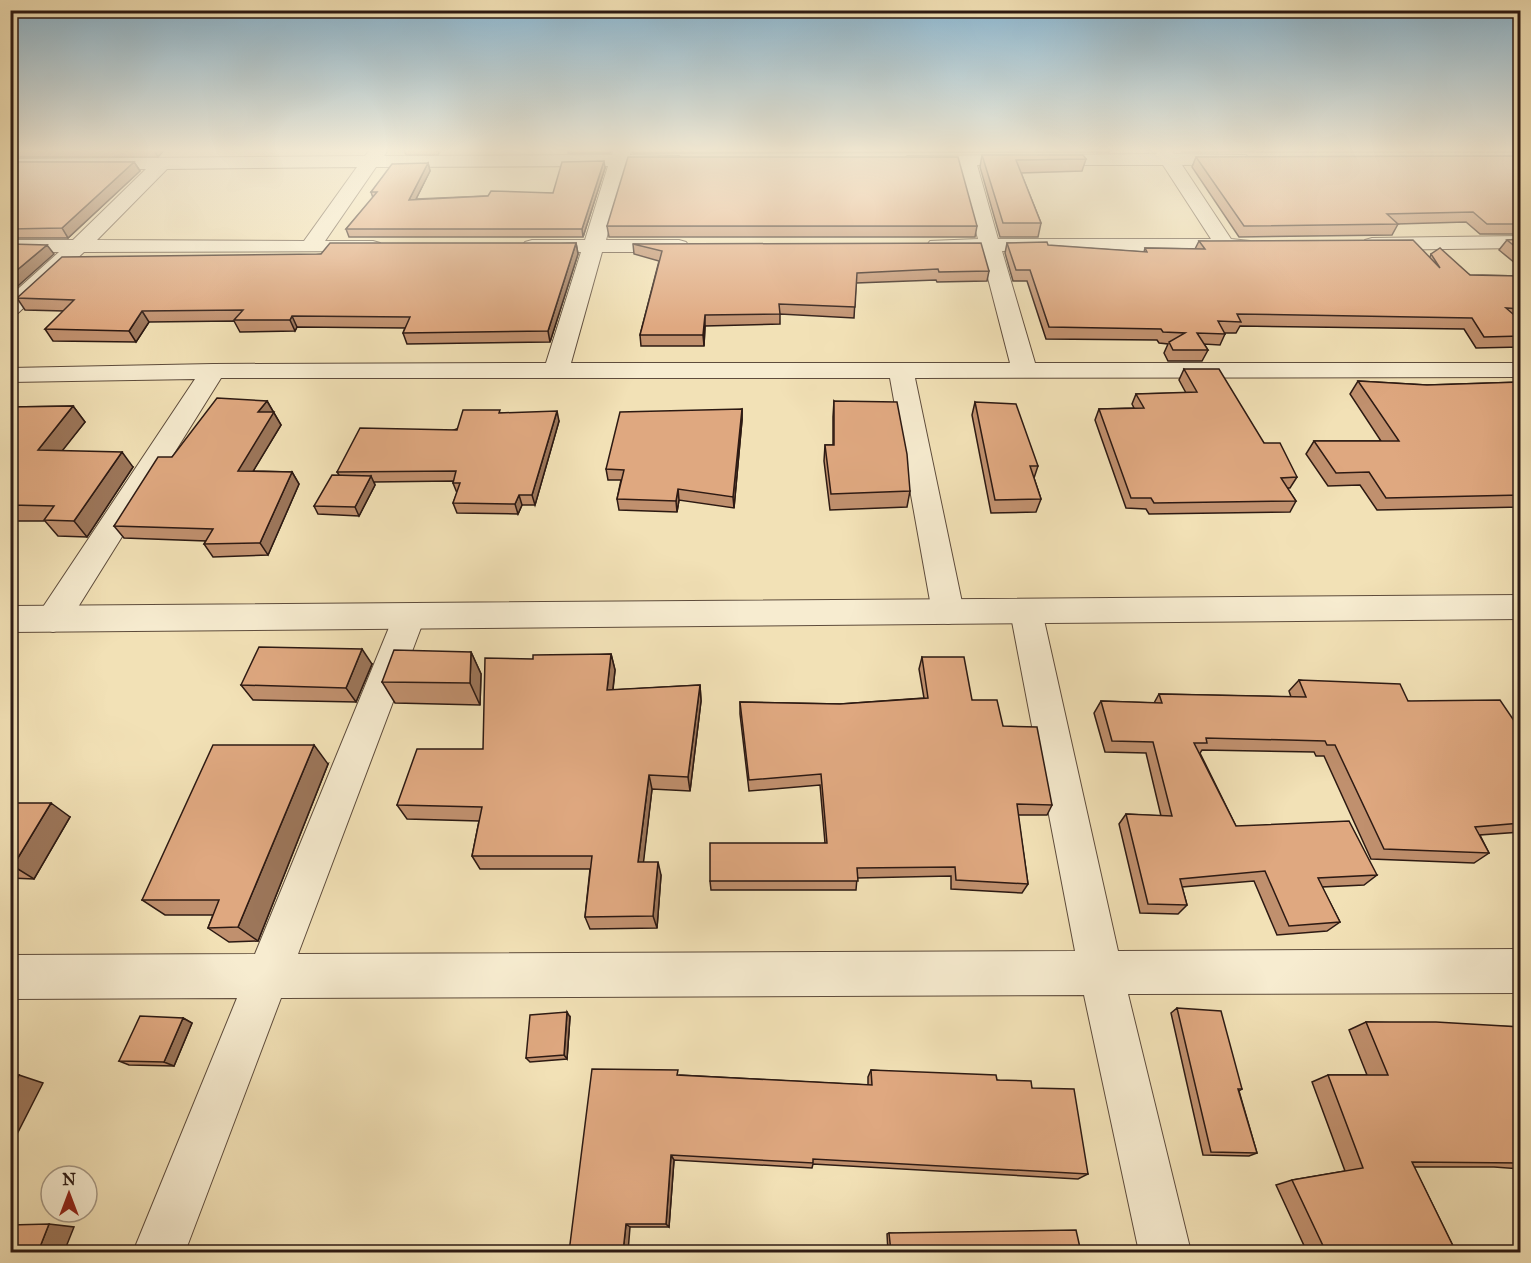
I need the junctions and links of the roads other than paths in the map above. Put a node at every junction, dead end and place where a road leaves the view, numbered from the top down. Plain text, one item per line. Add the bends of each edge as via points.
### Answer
1 (116, 209) edge
2 (337, 209) edge
3 (606, 209) edge
4 (979, 209) edge
5 (1201, 209) edge
6 (1521, 242) edge
7 (1355, 244) edge
8 (921, 245) edge
9 (989, 245) junction
10 (1225, 245) junction
11 (1260, 245) edge
12 (10, 246) edge
13 (79, 246) junction
14 (393, 246) edge
15 (512, 246) edge
16 (595, 246) junction
17 (700, 246) edge
18 (310, 247) junction
19 (10, 308) edge
20 (1521, 370) edge
21 (213, 371) junction
22 (556, 372) junction
23 (1025, 372) junction
24 (902, 373) junction
25 (10, 375) edge
26 (1521, 607) edge
27 (1026, 611) junction
28 (948, 612) junction
29 (409, 617) junction
30 (10, 619) edge
31 (53, 619) junction
32 (1521, 971) edge
33 (1101, 973) junction
34 (10, 977) edge
35 (267, 978) junction
36 (159, 1252) edge
37 (1165, 1252) edge

1 - 13 street
2 - 18 street
3 - 16 street
4 - 9 street
5 - 10 street
6 - 7 street
8 - 9 street
9 - 10 street
9 - 23 street
10 - 11 street
12 - 13 street
13 - 18 street
13 - 19 street
14 - 18 street
15 - 16 street
16 - 17 street
16 - 22 street
20 - 23 street
21 - 22 street
21 - 25 street
21 - 31 street
22 - 24 street
23 - 24 street
24 - 28 street
26 - 27 street
27 - 28 street
27 - 33 street
28 - 29 street
29 - 31 street
29 - 35 street
30 - 31 street
32 - 33 street
33 - 35 street
33 - 37 street
34 - 35 street
35 - 36 street

